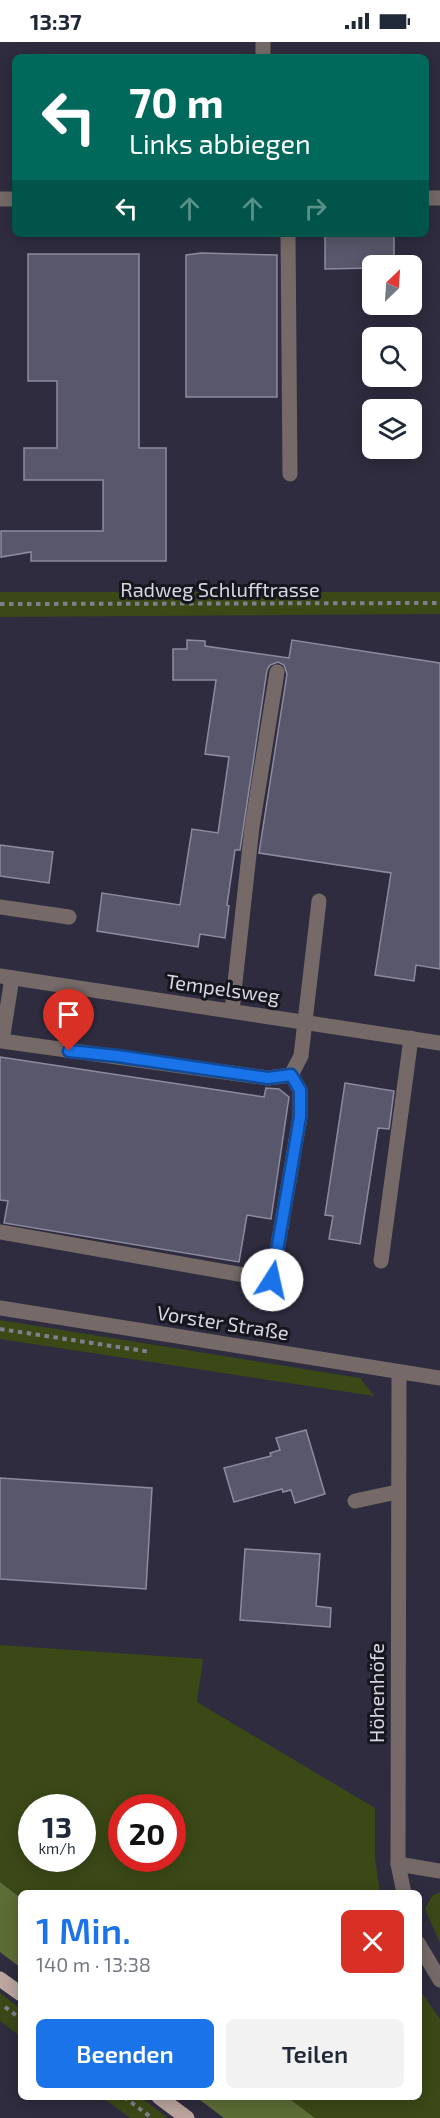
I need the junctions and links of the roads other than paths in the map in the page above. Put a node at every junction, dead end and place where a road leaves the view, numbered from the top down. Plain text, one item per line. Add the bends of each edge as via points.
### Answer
1 (288, 237) edge
2 (290, 474) dead end
3 (277, 672) dead end
4 (319, 902) dead end
5 (0, 907) edge
6 (69, 918) dead end
7 (6, 977) edge
8 (232, 1010) junction
9 (304, 1021) junction
10 (411, 1038) junction
11 (1, 1042) edge
12 (440, 1043) edge
13 (291, 1075) junction
14 (0, 1232) edge
15 (381, 1261) dead end
16 (0, 1308) edge
17 (399, 1372) junction
18 (440, 1378) edge
19 (397, 1492) junction
20 (355, 1501) dead end
21 (398, 1864) junction
22 (440, 1871) edge
23 (403, 1890) edge
24 (422, 1950) edge
25 (0, 1979) edge
26 (440, 1980) edge
27 (18, 1992) edge
28 (163, 2100) edge
29 (187, 2118) edge

1 - 2 street
3 - 8 street via 252,827
4 - 9 street
5 - 6 street
7 - 8 street, Tempelsweg
7 - 11 street
8 - 9 street, Tempelsweg
9 - 10 street, Tempelsweg
9 - 13 street via 301,1056
10 - 12 street, Tempelsweg
10 - 15 street
11 - 13 street via 268,1078
13 - 14 street via 300,1090 300,1117 272,1280
16 - 17 street, Vorster Straße
17 - 18 street, Vorster Straße
17 - 19 street, Höhenhöfe
19 - 20 street
19 - 21 street, Höhenhöfe
21 - 22 street
21 - 23 street, Höhenhöfe
24 - 26 street
25 - 27 main road
28 - 29 main road

